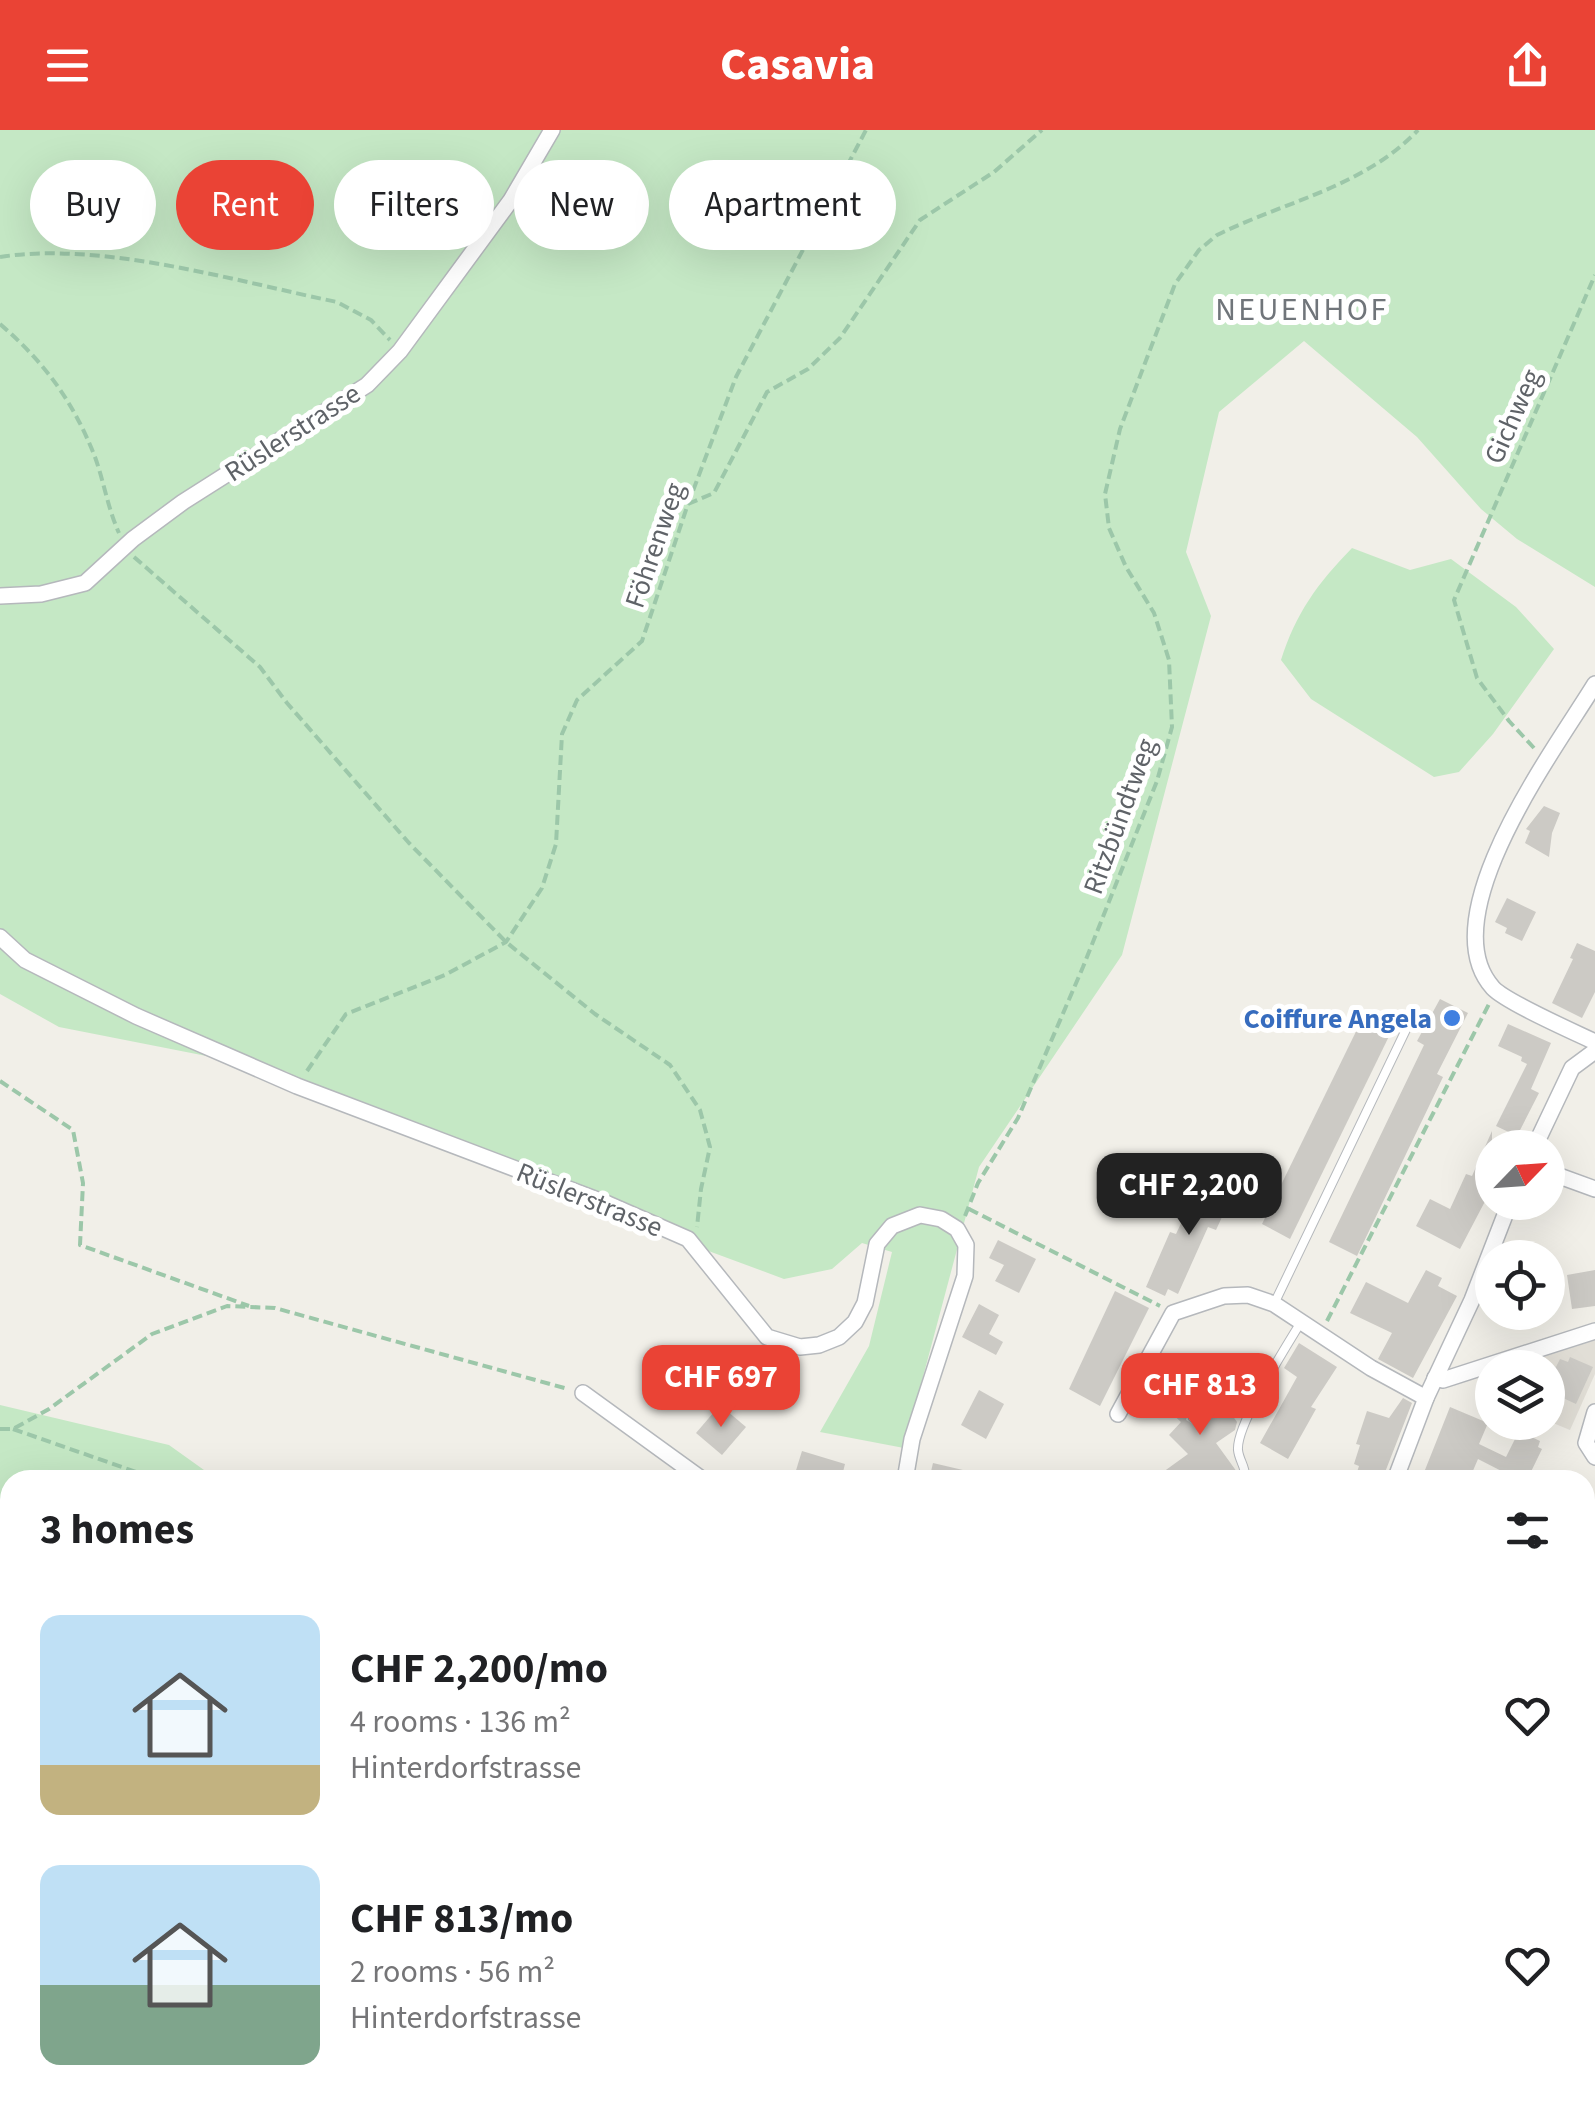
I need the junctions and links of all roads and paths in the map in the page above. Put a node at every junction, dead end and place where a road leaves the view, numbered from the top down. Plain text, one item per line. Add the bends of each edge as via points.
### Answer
1 (552, 130) edge
2 (866, 130) edge
3 (1042, 130) edge
4 (1418, 130) edge
5 (0, 257) edge
6 (1595, 274) edge
7 (0, 324) edge
8 (400, 351) junction
9 (688, 504) junction
10 (126, 549) junction
11 (0, 596) edge
12 (1595, 684) edge
13 (1548, 762) junction
14 (0, 937) edge
15 (506, 942) junction
16 (1495, 991) junction
17 (1414, 1013) dead end
18 (1595, 1042) edge
19 (1595, 1051) edge
20 (0, 1081) edge
21 (297, 1086) junction
22 (1543, 1130) edge
23 (1565, 1178) edge
24 (1595, 1188) edge
25 (969, 1209) junction
26 (1503, 1220) edge
27 (957, 1229) junction
28 (695, 1248) junction
29 (1274, 1304) junction
30 (254, 1307) junction
31 (1173, 1313) junction
32 (1301, 1322) junction
33 (1595, 1332) edge
34 (1320, 1335) junction
35 (1435, 1378) junction
36 (582, 1393) joint
37 (1426, 1398) junction
38 (1256, 1400) junction
39 (1595, 1412) edge
40 (1118, 1414) dead end
41 (1193, 1418) dead end
42 (13, 1428) junction
43 (0, 1429) edge
44 (1595, 1457) edge
45 (131, 1470) edge
46 (689, 1470) edge
47 (906, 1470) edge
48 (1245, 1470) edge
49 (1400, 1470) edge

1 - 8 street, Rüslerstrasse via 511,200
2 - 9 path, Föhrenweg via 736,378
3 - 9 path via 994,172 920,220 840,338 808,369 766,392 714,492
4 - 25 path, Ritzbündtweg via 1359,176 1218,234 1188,264 1169,298 1120,429 1106,494 1110,528 1154,614 1168,660 1172,727 1083,967 1018,1118
5 - 8 path via 103,254 338,302 372,320
6 - 13 path, Gichweg via 1454,600 1477,678
7 - 10 path via 55,378 94,456
8 - 10 street, Rüslerstrasse via 368,385 182,502
9 - 15 path, Föhrenweg via 642,641 577,700 562,734 556,844 542,888
10 - 11 street, Rüslerstrasse via 85,583
10 - 15 path via 260,667 410,843
12 - 13 street
13 - 16 street via 1515,810 1475,920 1480,969
14 - 21 street, Rüslerstrasse via 25,960 74,986
15 - 21 path, Föhrenweg via 445,975 346,1014
15 - 28 path via 670,1066 700,1110 710,1147
16 - 18 street
16 - 34 path
17 - 29 lane
19 - 22 street via 1572,1068
20 - 30 path via 74,1130 83,1183 80,1245
21 - 28 street, Rüslerstrasse via 608,1204
23 - 24 street
25 - 27 path, Ritzbündtweg
25 - 31 path
26 - 35 street
27 - 28 street, Rüslerstrasse via 920,1215 892,1226 877,1244 855,1322 820,1346 767,1338
27 - 47 street via 966,1245 965,1276
29 - 31 street via 1224,1296
29 - 32 street
30 - 36 path
30 - 42 path via 227,1306 152,1334
31 - 40 street
32 - 34 street
32 - 38 lane
33 - 35 street
34 - 37 street
35 - 37 street
36 - 46 street
37 - 49 street
38 - 41 lane via 1220,1397
38 - 48 lane via 1238,1448
39 - 44 street via 1586,1444
42 - 43 path
42 - 45 path

